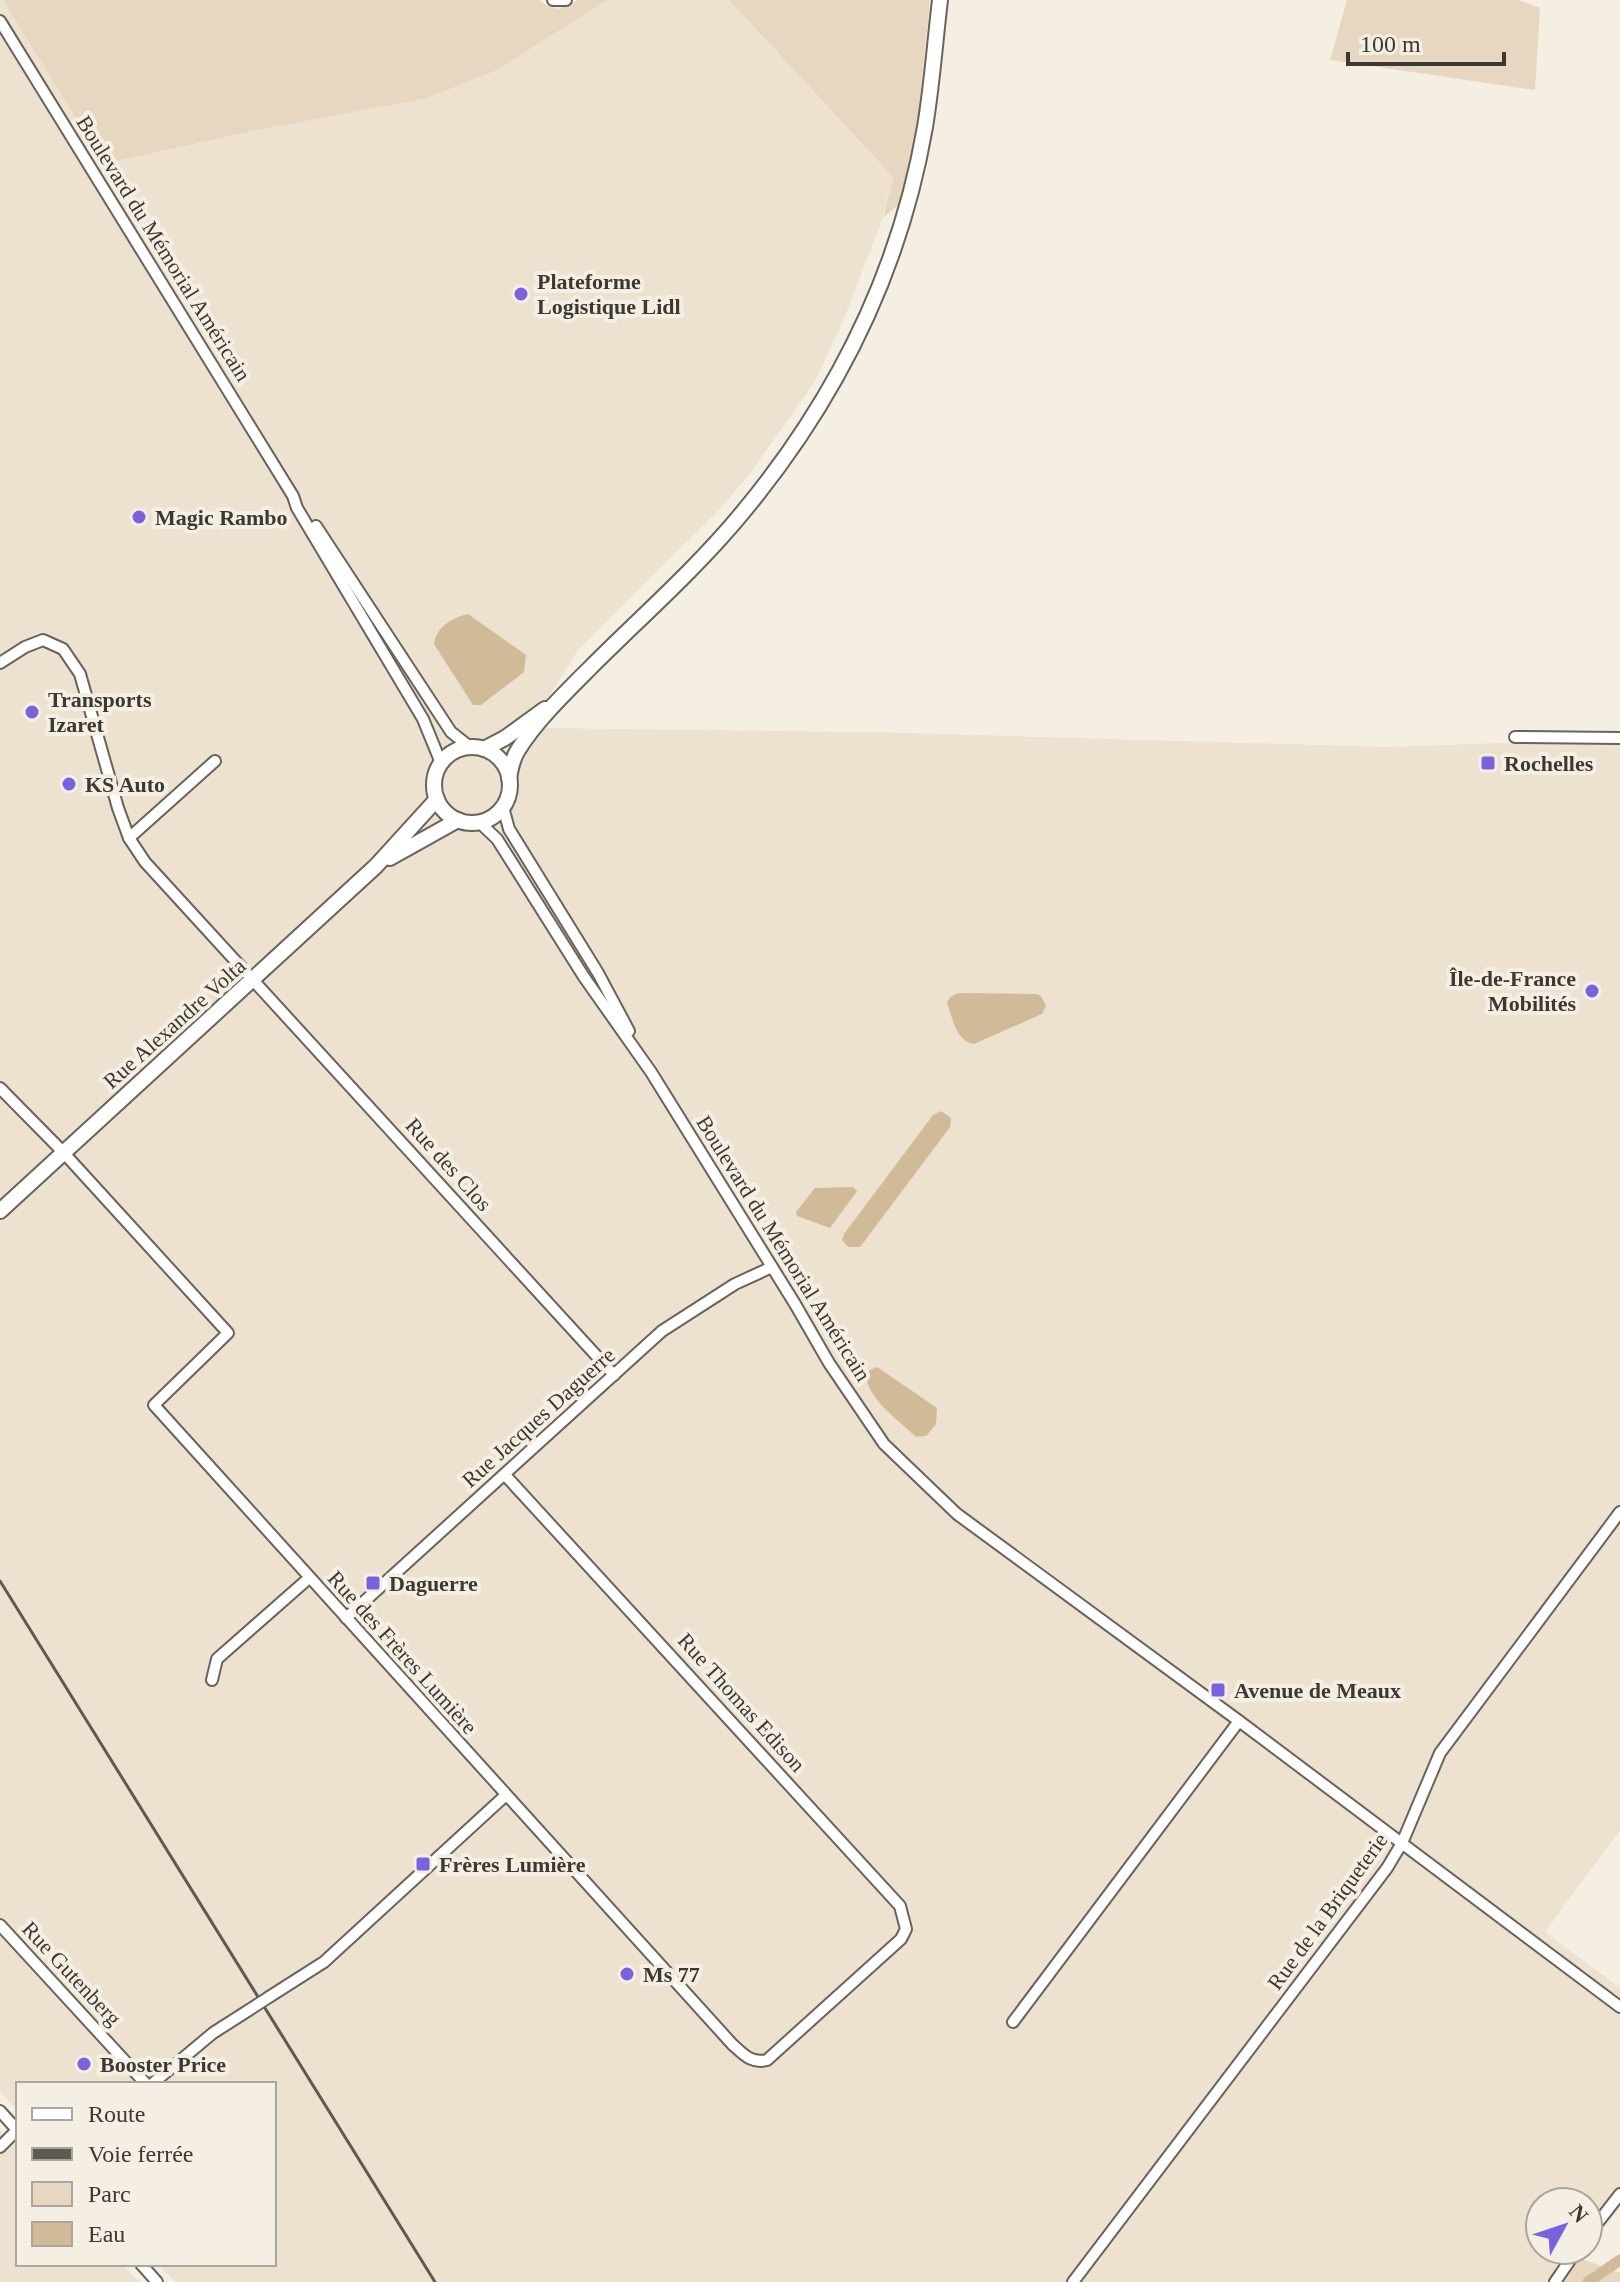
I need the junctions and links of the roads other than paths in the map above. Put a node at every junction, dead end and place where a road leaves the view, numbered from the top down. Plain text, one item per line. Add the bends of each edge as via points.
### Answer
1 (553, 0) edge
2 (566, 0) edge
3 (940, 0) edge
4 (0, 21) edge
5 (293, 496) junction
6 (0, 663) edge
7 (561, 697) junction
8 (1515, 737) dead end
9 (1620, 738) edge
10 (477, 748) junction
11 (215, 761) dead end
12 (441, 763) junction
13 (509, 778) junction
14 (437, 799) junction
15 (503, 807) junction
16 (458, 820) junction
17 (479, 822) junction
18 (129, 838) junction
19 (376, 866) junction
20 (254, 980) junction
21 (651, 1072) junction
22 (0, 1088) edge
23 (63, 1152) junction
24 (0, 1211) edge
25 (772, 1267) junction
26 (614, 1375) junction
27 (505, 1475) junction
28 (1620, 1512) edge
29 (309, 1578) junction
30 (346, 1618) junction
31 (212, 1680) dead end
32 (1239, 1721) junction
33 (506, 1795) junction
34 (1402, 1843) junction
35 (0, 1925) edge
36 (875, 1964) joint
37 (1620, 2007) edge
38 (1013, 2022) dead end
39 (147, 2082) edge
40 (152, 2082) edge
41 (0, 2111) edge
42 (16, 2128) edge
43 (16, 2132) edge
44 (0, 2147) edge
45 (1620, 2194) edge
46 (1604, 2214) edge
47 (143, 2266) edge
48 (157, 2282) edge
49 (1073, 2282) edge

1 - 2 street
3 - 7 main road via 916,172 892,253 856,343 805,430 742,513
4 - 5 street, Boulevard du Mémorial Américain
5 - 10 street, Boulevard du Mémorial Américain via 451,732
5 - 12 street, Boulevard du Mémorial Américain via 423,719
6 - 18 street, Rue des Clos via 43,640 63,649 80,674
7 - 10 main road via 505,738
7 - 13 main road via 519,748
8 - 9 street
10 - 12 main road via 459,749
10 - 13 main road via 500,760
11 - 18 street
12 - 14 main road via 434,780
13 - 15 main road
14 - 16 main road
14 - 19 main road, Rue Alexandre Volta
15 - 17 main road
15 - 21 street via 509,829 598,973
16 - 17 main road
16 - 19 main road, Rue Alexandre Volta
17 - 21 street via 497,839
18 - 20 street, Rue des Clos
19 - 20 main road, Rue Alexandre Volta
20 - 23 main road, Rue Alexandre Volta
20 - 26 street, Rue des Clos
21 - 25 street, Boulevard du Mémorial Américain
22 - 23 street
23 - 24 main road, Rue Alexandre Volta
23 - 29 street, Rue des Frères Lumière via 228,1333 154,1405
25 - 26 street, Rue Jacques Daguerre via 662,1331
25 - 32 street, Boulevard du Mémorial Américain via 884,1444 957,1514
26 - 27 street, Rue Jacques Daguerre
27 - 30 street, Rue Jacques Daguerre
27 - 36 street, Rue Thomas Edison via 900,1906 906,1929
28 - 34 street, Rue de la Briqueterie via 1446,1744
29 - 30 street, Rue des Frères Lumière
29 - 31 street via 217,1659
30 - 33 street, Rue des Frères Lumière
32 - 34 street
32 - 38 street
33 - 36 street, Rue des Frères Lumière via 750,2059 767,2060
33 - 40 street, bridge via 324,1962 213,2033
34 - 37 street
34 - 49 street, Rue de la Briqueterie
35 - 39 street, Rue Gutenberg
41 - 42 street
43 - 44 street
45 - 46 street
47 - 48 street

